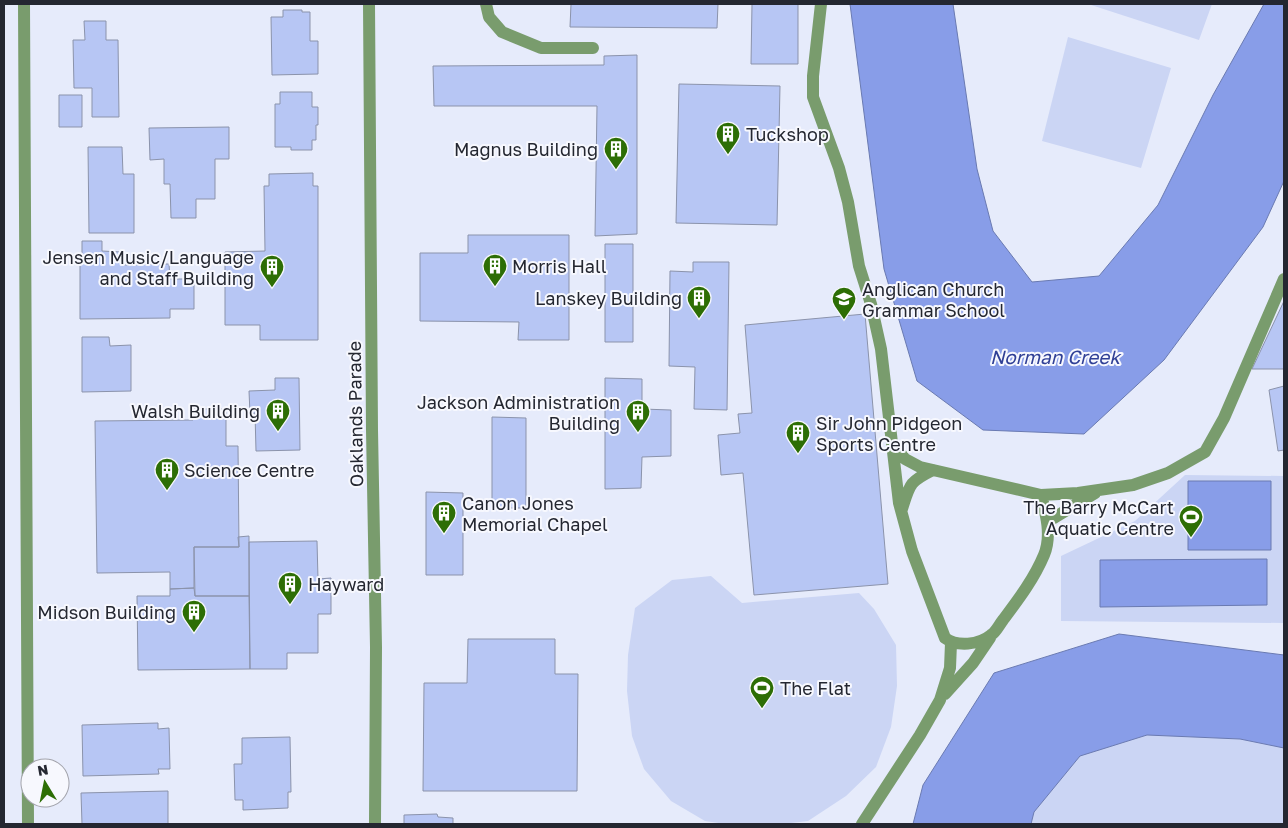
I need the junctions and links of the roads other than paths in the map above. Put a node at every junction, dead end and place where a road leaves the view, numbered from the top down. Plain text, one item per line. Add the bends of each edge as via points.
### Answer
1 (24, 4) edge
2 (370, 4) edge
3 (486, 4) edge
4 (821, 4) edge
5 (593, 48) dead end
6 (1284, 279) edge
7 (892, 443) junction
8 (933, 470) junction
9 (1099, 490) junction
10 (1041, 495) junction
11 (902, 511) junction
12 (1047, 522) junction
13 (992, 635) junction
14 (951, 643) junction
15 (940, 700) junction
16 (28, 824) edge
17 (375, 824) edge
18 (862, 824) edge

1 - 16 street
2 - 17 street, Oaklands Parade
3 - 5 street via 489,17 502,32 541,48
4 - 7 street via 813,97 848,202 859,266 881,350
6 - 9 street via 1224,418 1205,452 1168,473 1132,485
7 - 8 street via 906,459
7 - 11 street
8 - 10 street
8 - 11 street via 913,481
9 - 10 street
9 - 12 street
10 - 12 street
11 - 14 street via 912,551 938,623
12 - 13 street via 1044,555 1022,594
13 - 14 street via 978,643
13 - 15 street via 973,663
14 - 15 street via 950,668
15 - 18 street

